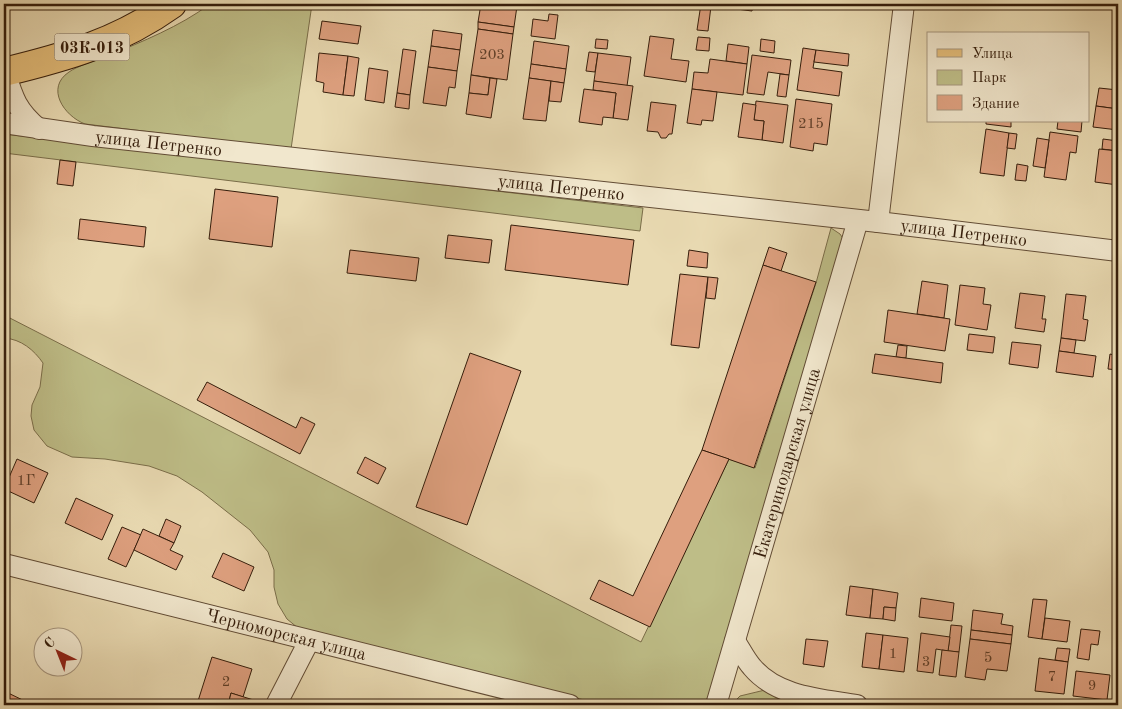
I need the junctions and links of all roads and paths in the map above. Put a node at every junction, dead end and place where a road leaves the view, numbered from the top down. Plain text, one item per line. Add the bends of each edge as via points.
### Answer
1 (172, 4) edge
2 (904, 4) edge
3 (4, 72) edge
4 (4, 123) edge
5 (39, 129) junction
6 (858, 220) junction
7 (878, 222) junction
8 (1118, 251) edge
9 (4, 564) edge
10 (309, 641) junction
11 (735, 641) junction
12 (276, 705) edge
13 (570, 705) edge
14 (716, 705) edge
15 (857, 705) edge

1 - 3 main road, 03К-013 via 101,44
2 - 7 street
3 - 5 street via 19,110
4 - 5 street, улица Петренко
5 - 6 street, улица Петренко
6 - 7 street, улица Петренко
6 - 11 street, Екатеринодарская улица
7 - 8 street, улица Петренко
9 - 10 street, Черноморская улица
10 - 12 street
10 - 13 street, Черноморская улица
11 - 14 street, Екатеринодарская улица
11 - 15 street via 753,668 772,684 801,696

